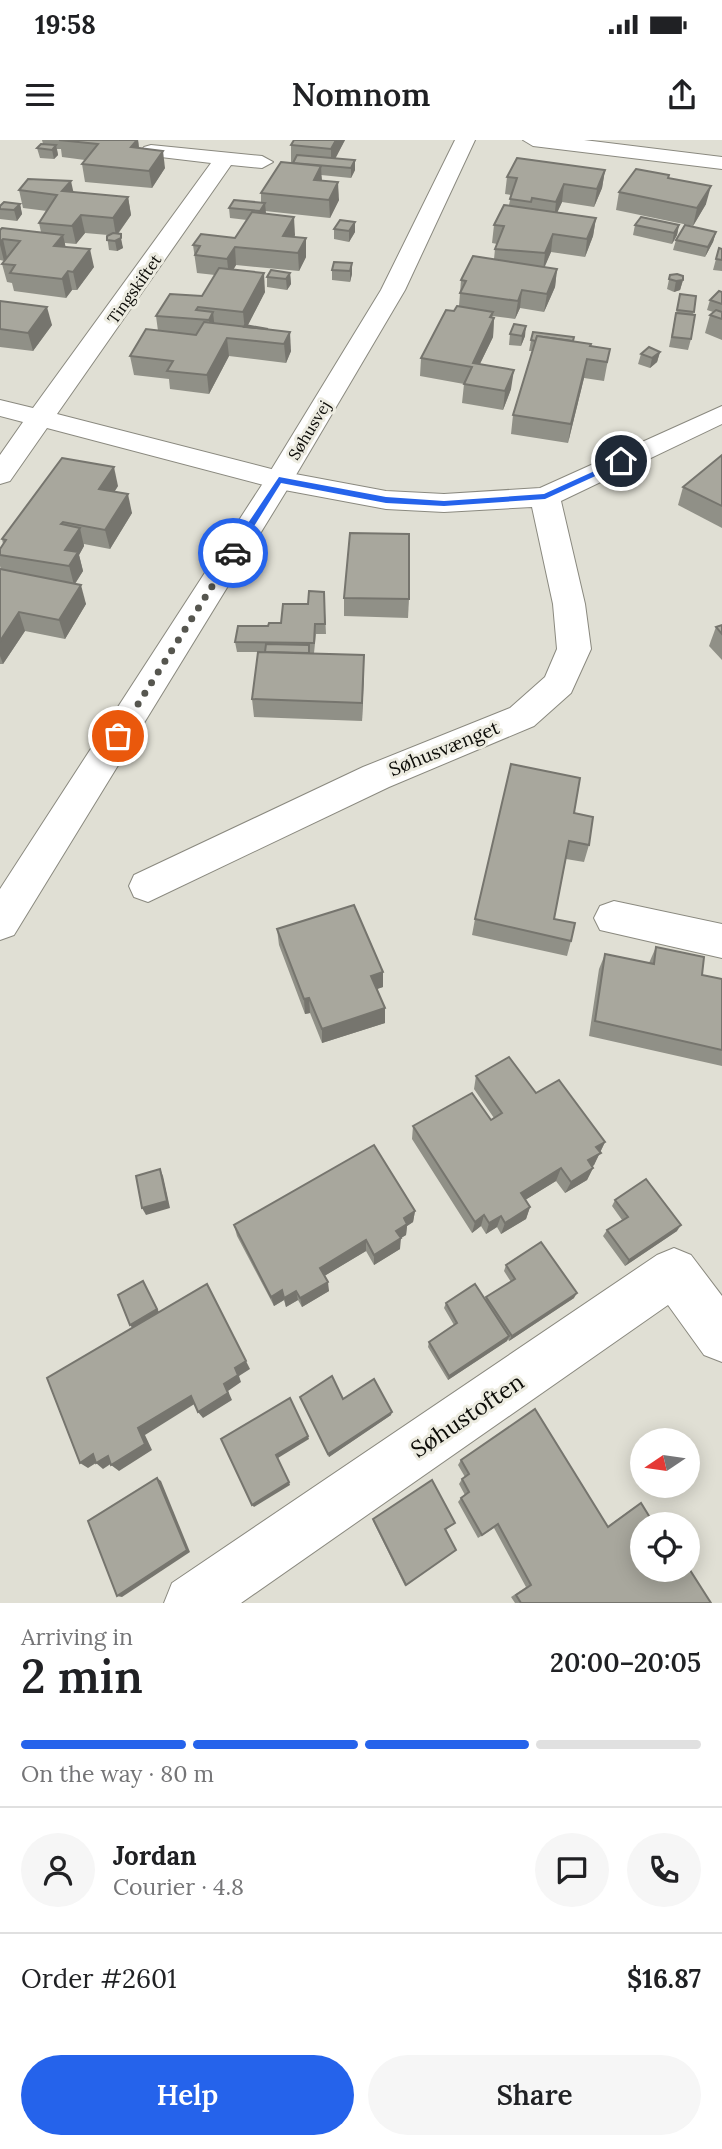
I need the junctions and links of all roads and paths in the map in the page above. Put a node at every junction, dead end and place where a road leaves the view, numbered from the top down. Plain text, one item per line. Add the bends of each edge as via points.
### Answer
1 (465, 140) edge
2 (533, 140) edge
3 (151, 151) edge
4 (225, 159) junction
5 (261, 162) dead end
6 (722, 163) edge
7 (0, 408) edge
8 (722, 414) edge
9 (43, 419) junction
10 (0, 475) edge
11 (279, 480) junction
12 (545, 497) junction
13 (148, 886) dead end
14 (614, 918) dead end
15 (0, 923) edge
16 (722, 941) edge
17 (722, 1337) edge
18 (192, 1603) edge

1 - 11 street, Søhusvej via 393,290
2 - 6 street
3 - 4 street
4 - 5 street
4 - 9 street, Tingskiftet
7 - 9 street
8 - 12 street
9 - 10 street, Tingskiftet
9 - 11 street
11 - 12 street via 386,500 444,503
11 - 15 street, Søhusvej
12 - 13 street, Søhusvænget via 569,604 574,649 559,684 522,717 376,777
14 - 16 street
17 - 18 street, Søhustoften via 674,1272

